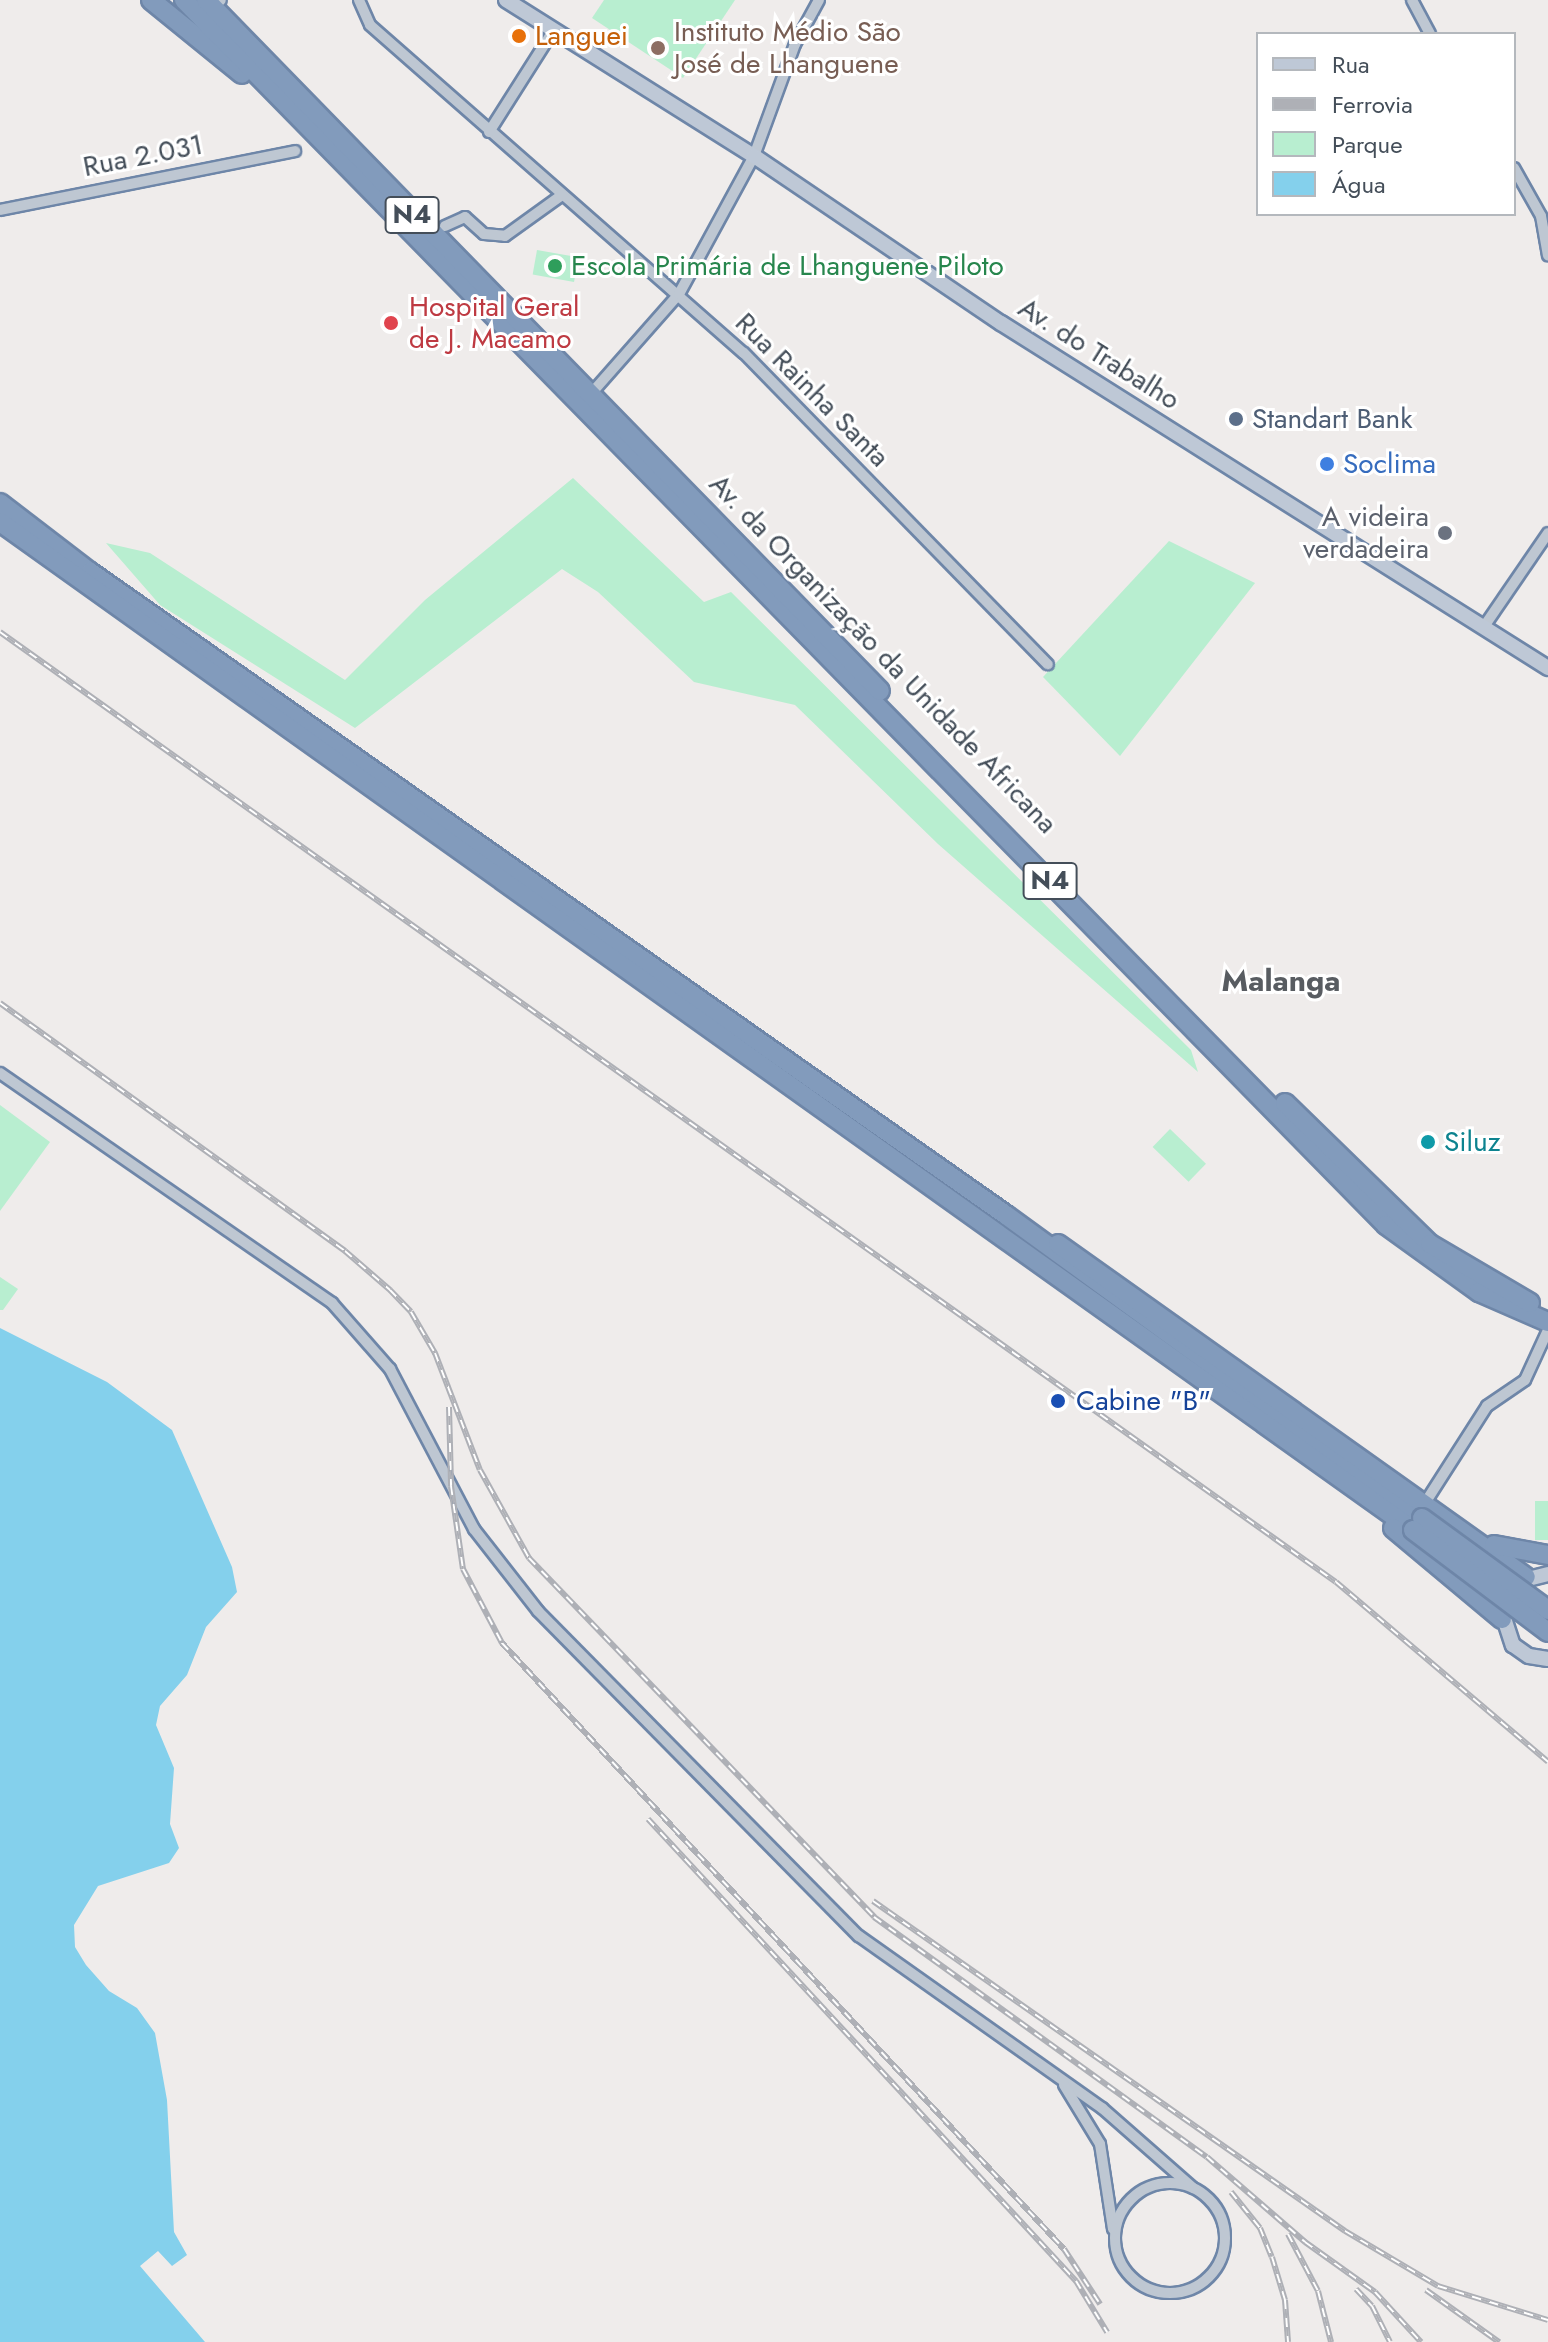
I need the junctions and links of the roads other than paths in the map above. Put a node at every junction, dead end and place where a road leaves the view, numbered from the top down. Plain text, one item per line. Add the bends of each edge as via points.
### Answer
1 (151, 0) edge
2 (184, 0) edge
3 (217, 0) edge
4 (359, 0) edge
5 (506, 0) edge
6 (819, 0) edge
7 (1412, 0) edge
8 (553, 31) junction
9 (1429, 32) edge
10 (291, 114) junction
11 (489, 132) junction
12 (295, 151) dead end
13 (754, 156) junction
14 (1516, 172) edge
15 (562, 195) junction
16 (0, 210) edge
17 (445, 226) dead end
18 (1548, 255) edge
19 (679, 294) junction
20 (585, 399) junction
21 (0, 503) edge
22 (0, 522) edge
23 (1548, 533) edge
24 (1483, 628) junction
25 (1048, 664) dead end
26 (1548, 668) edge
27 (0, 1073) edge
28 (997, 1238) junction
29 (1548, 1311) edge
30 (1548, 1322) edge
31 (1548, 1330) edge
32 (1420, 1517) junction
33 (1476, 1538) junction
34 (1542, 1570) edge
35 (1548, 1610) edge
36 (1502, 1619) junction
37 (1548, 1632) edge
38 (1529, 1656) junction
39 (1548, 1659) edge
40 (1548, 1673) edge
41 (1058, 2077) junction
42 (1193, 2188) junction
43 (1115, 2241) junction

1 - 10 highway
2 - 10 highway, N4
3 - 20 highway, Av. da Organização da Unidade Africana / N4 via 237,31
4 - 11 street, Rua Rainha Santa via 370,25
5 - 8 main road, Av. do Trabalho
6 - 13 street via 795,44
7 - 9 street
8 - 11 street
8 - 13 main road, Av. do Trabalho
10 - 20 highway, N4 via 558,385
11 - 15 street, Rua Rainha Santa
12 - 16 street, Rua 2.031
13 - 19 street
13 - 24 main road, Av. do Trabalho via 1001,323
14 - 18 street via 1541,216
15 - 17 street via 505,236 484,234 465,217
15 - 19 street, Rua Rainha Santa
19 - 20 street
19 - 25 street, Rua Rainha Santa via 744,353
20 - 29 highway, Av. da Organização da Unidade Africana / N4 via 1387,1206 1455,1262
20 - 30 highway, Av. da Organização da Unidade Africana / N4 via 1386,1225 1479,1292
21 - 32 highway via 103,582 1006,1215
22 - 28 highway
23 - 24 street
24 - 26 main road, Av. do Trabalho
27 - 41 street via 343,1313 390,1369 496,1563 538,1611 848,1926
28 - 32 highway
28 - 36 highway via 1126,1341 1395,1530
31 - 32 street via 1525,1380 1487,1406
32 - 33 highway
32 - 35 highway, bridge
32 - 37 highway, bridge
33 - 34 highway
33 - 34 highway
34 - 36 main road via 1505,1599
36 - 38 main road via 1513,1645
38 - 39 main road
38 - 40 main road
41 - 42 street
41 - 43 street via 1100,2144
42 - 43 street via 1159,2184 1139,2193 1118,2219
42 - 43 street via 1216,2207 1225,2230 1221,2260 1203,2283 1185,2291 1154,2291 1128,2274

